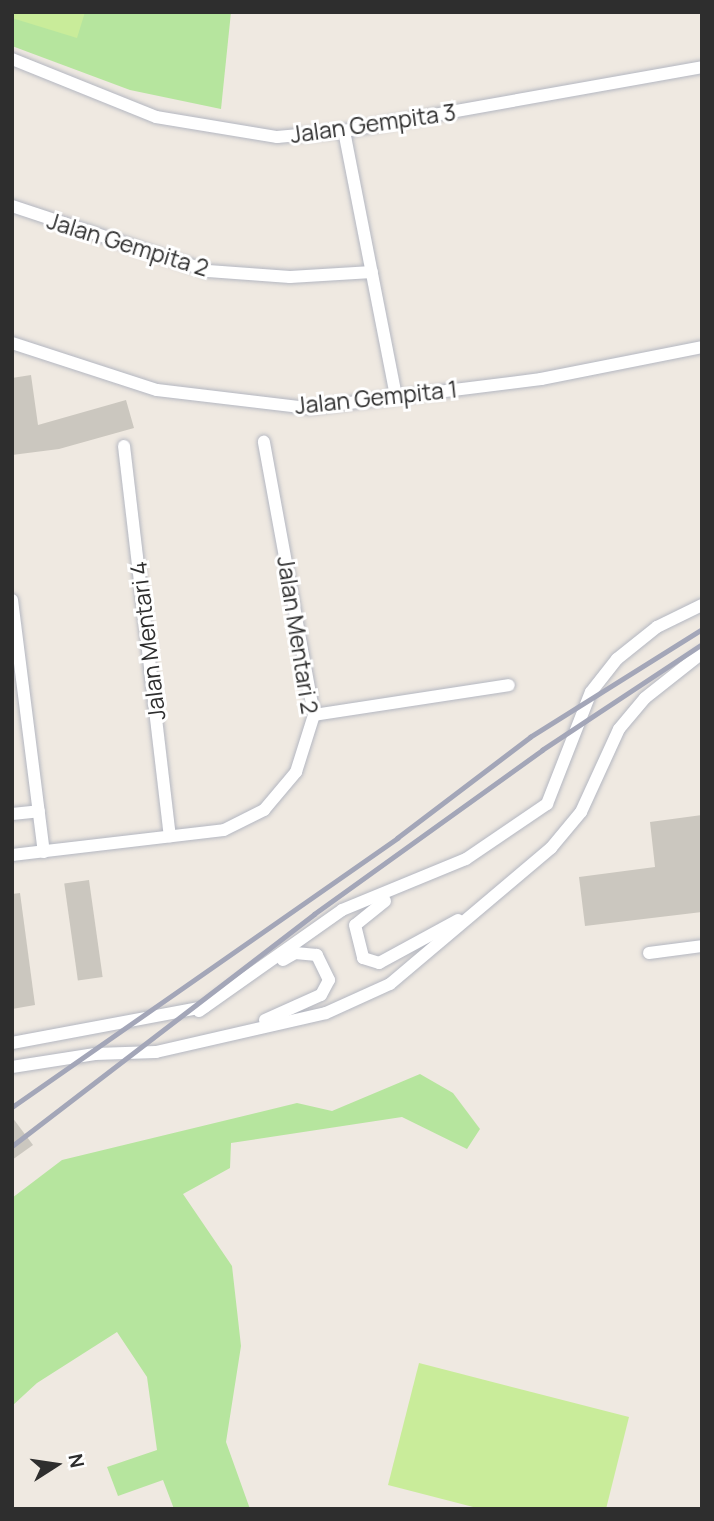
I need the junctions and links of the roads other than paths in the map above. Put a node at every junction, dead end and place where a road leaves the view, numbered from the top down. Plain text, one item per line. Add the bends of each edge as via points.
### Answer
1 (12, 59) edge
2 (702, 67) edge
3 (344, 131) junction
4 (12, 206) edge
5 (372, 272) junction
6 (12, 344) edge
7 (702, 347) edge
8 (396, 396) junction
9 (264, 442) dead end
10 (124, 446) dead end
11 (12, 600) edge
12 (702, 605) edge
13 (702, 653) edge
14 (509, 685) dead end
15 (314, 715) junction
16 (39, 811) junction
17 (12, 814) edge
18 (170, 836) junction
19 (44, 852) junction
20 (12, 855) edge
21 (424, 879) junction
22 (479, 907) junction
23 (702, 946) edge
24 (649, 953) dead end
25 (199, 1011) junction
26 (222, 1037) junction
27 (12, 1043) edge
28 (16, 1066) edge

1 - 3 street, Jalan Gempita 3 via 156,117 224,132 277,137
2 - 3 street, Jalan Gempita 3
3 - 5 street
4 - 5 street, Jalan Gempita 2 via 208,271 290,277
5 - 8 street
6 - 8 street, Jalan Gempita 1 via 157,390 192,396 309,408
7 - 8 street, Jalan Gempita 1 via 541,379
9 - 15 street, Jalan Mentari 2
10 - 18 street, Jalan Mentari 4
11 - 16 street
12 - 21 street via 647,635 617,659 591,692 547,804 466,859
13 - 22 street via 663,681 619,729 581,812 551,848
14 - 15 street
15 - 18 street, Jalan Mentari 2 via 296,772 264,810 224,830
16 - 17 street
16 - 19 street
18 - 19 street, Jalan Mentari 2
19 - 20 street, Jalan Mentari 2
21 - 22 street via 366,911 355,925 363,958 379,963
21 - 25 street via 342,910
22 - 26 street via 390,984 326,1013
23 - 24 street
25 - 26 street via 295,953 317,955 329,980 321,995
25 - 27 street
26 - 28 street via 156,1052

